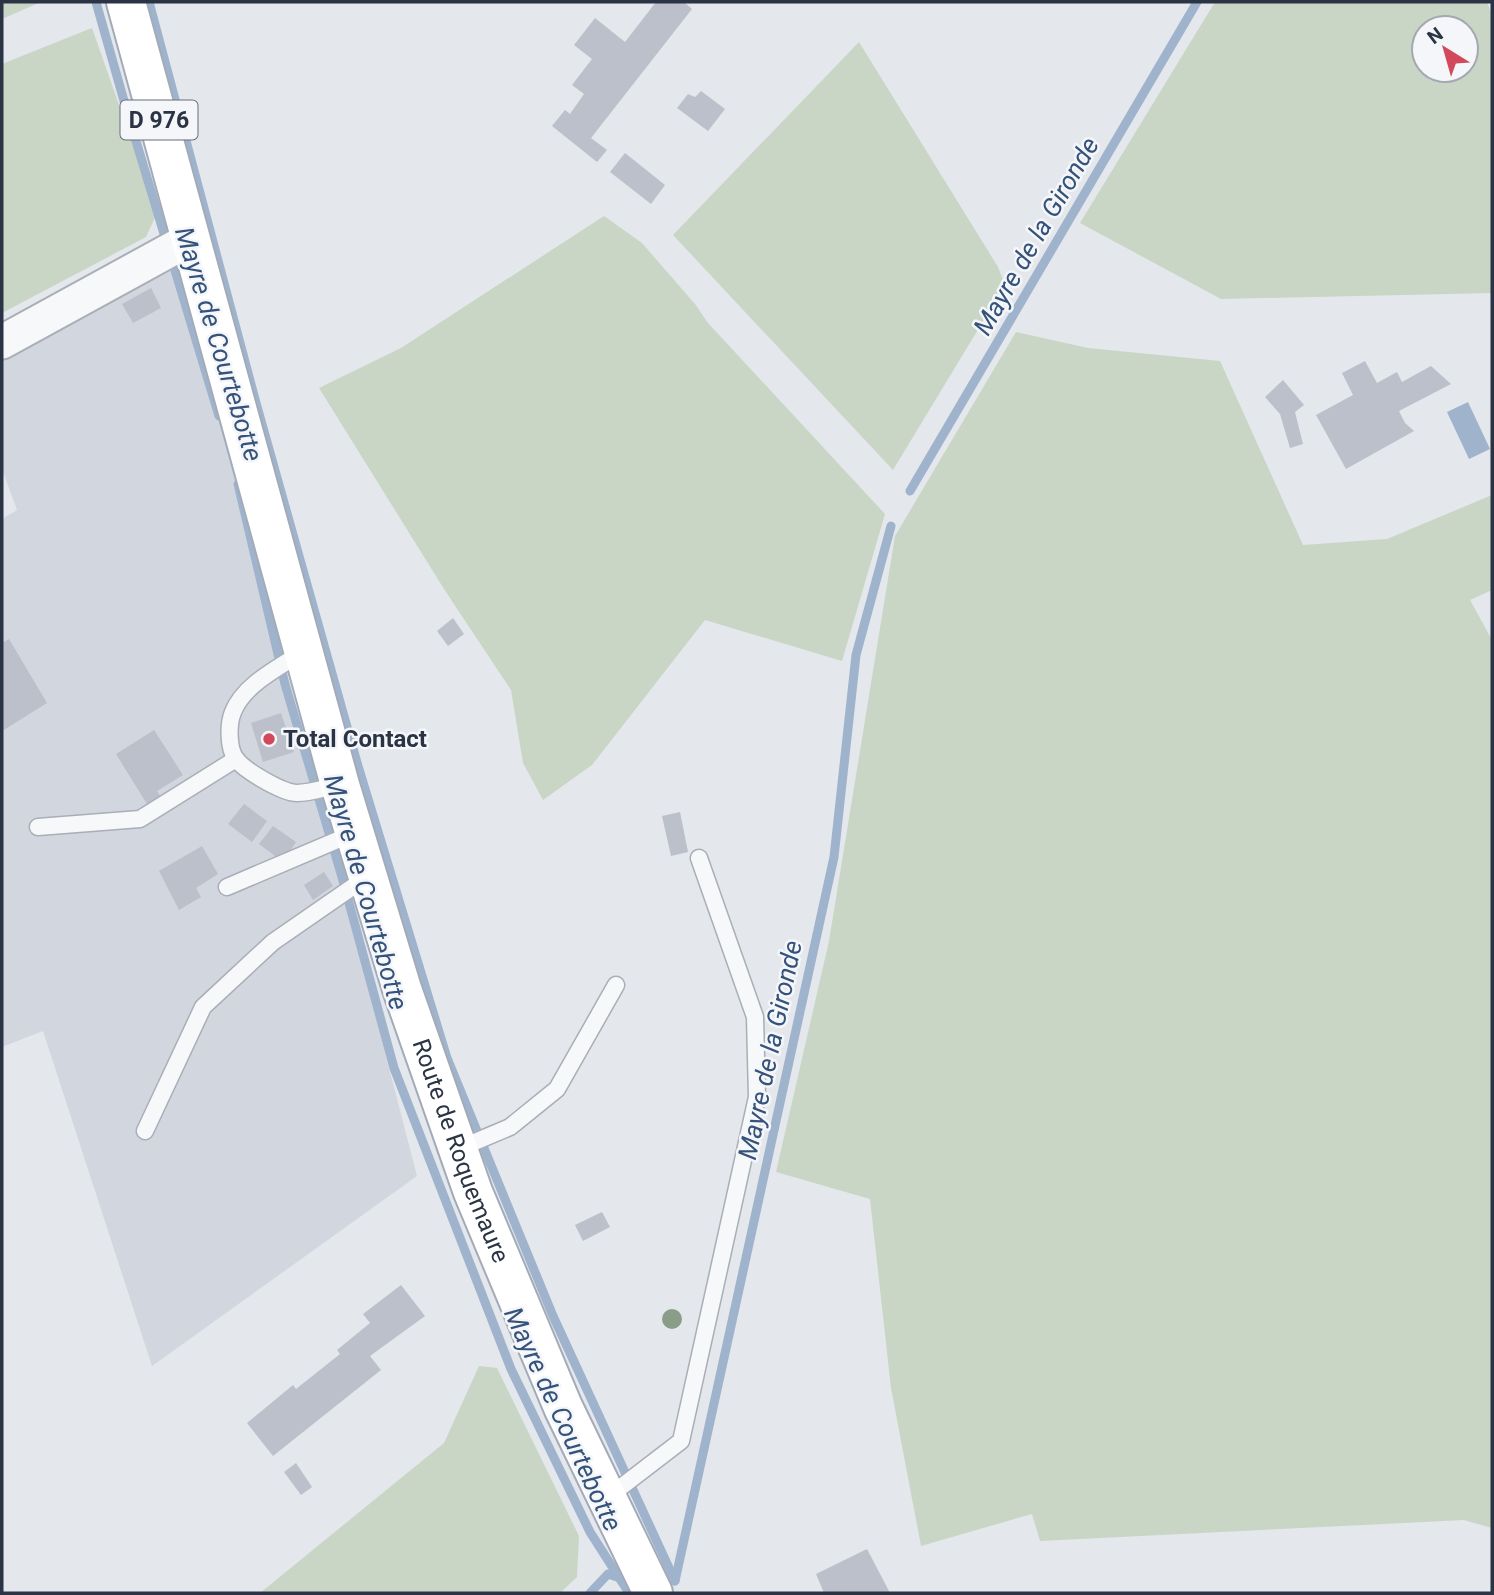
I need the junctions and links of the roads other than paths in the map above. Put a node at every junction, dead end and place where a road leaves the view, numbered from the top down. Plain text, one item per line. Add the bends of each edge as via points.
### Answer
1 (125, 2) edge
2 (192, 238) junction
3 (2, 342) edge
4 (304, 651) junction
5 (236, 759) junction
6 (340, 785) junction
7 (38, 827) dead end
8 (354, 832) junction
9 (699, 858) dead end
10 (367, 877) junction
11 (227, 887) dead end
12 (616, 985) dead end
13 (145, 1130) dead end
14 (458, 1149) junction
15 (606, 1499) junction
16 (653, 1593) edge

1 - 2 main road, Route de Roquemaure / D 976
2 - 3 street
2 - 4 main road, Route de Roquemaure / D 976
4 - 5 lane via 253,686 233,710 228,731
4 - 6 main road, Route de Roquemaure / D 976
5 - 6 lane via 259,777 296,793
5 - 7 lane via 140,819
6 - 8 main road, Route de Roquemaure / D 976
8 - 10 main road, Route de Roquemaure / D 976
8 - 11 lane
9 - 15 lane via 755,1017 757,1097 681,1441
10 - 13 lane via 274,942 203,1007
10 - 14 main road, Route de Roquemaure / D 976
12 - 14 lane via 557,1089 510,1127
14 - 15 main road, Route de Roquemaure / D 976 via 563,1407
15 - 16 main road, Route de Roquemaure / D 976

